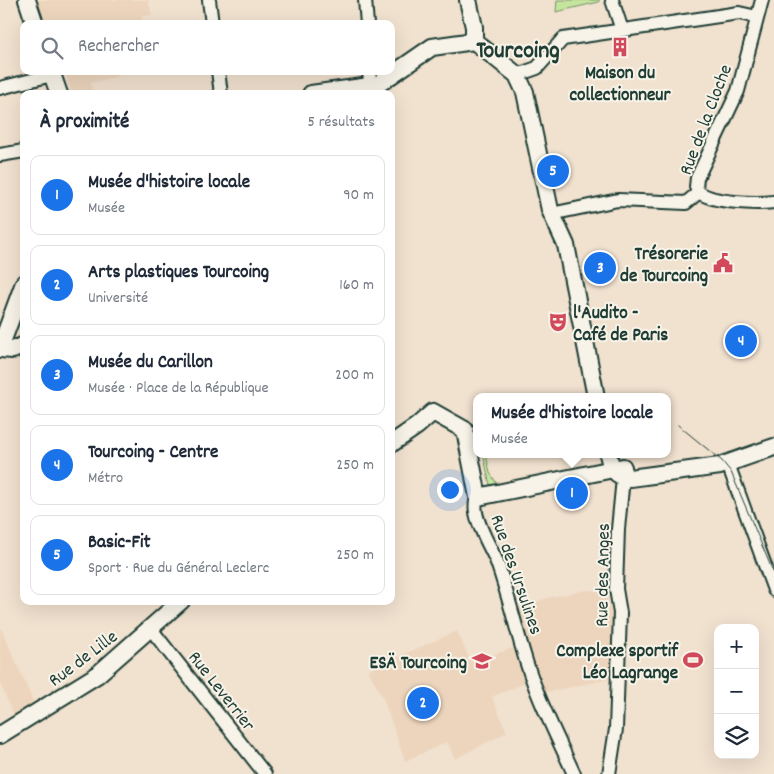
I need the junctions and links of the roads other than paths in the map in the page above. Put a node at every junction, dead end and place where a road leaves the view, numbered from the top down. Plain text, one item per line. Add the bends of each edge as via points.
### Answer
1 (27, 0) edge
2 (209, 0) edge
3 (365, 0) edge
4 (468, 0) edge
5 (612, 0) edge
6 (762, 0) edge
7 (757, 17) junction
8 (34, 20) edge
9 (212, 20) edge
10 (367, 20) edge
11 (622, 30) junction
12 (474, 41) junction
13 (395, 74) edge
14 (45, 75) edge
15 (53, 75) edge
16 (219, 75) edge
17 (394, 75) edge
18 (517, 76) junction
19 (370, 84) edge
20 (0, 88) edge
21 (58, 90) edge
22 (220, 90) edge
23 (335, 90) edge
24 (20, 152) edge
25 (0, 155) edge
26 (699, 192) junction
27 (774, 202) edge
28 (551, 214) junction
29 (20, 294) edge
30 (582, 320) junction
31 (20, 346) edge
32 (0, 348) edge
33 (595, 393) edge
34 (606, 393) edge
35 (471, 429) edge
36 (395, 441) edge
37 (774, 447) edge
38 (473, 449) edge
39 (474, 458) edge
40 (728, 464) junction
41 (621, 466) edge
42 (478, 498) junction
43 (774, 590) edge
44 (177, 605) edge
45 (151, 629) junction
46 (0, 735) edge
47 (265, 774) edge
48 (574, 774) edge
49 (609, 774) edge

1 - 8 main road
2 - 9 street
3 - 10 street
4 - 12 main road
5 - 11 street
6 - 7 street, Rue de la Cloche
7 - 11 street via 739,13
7 - 26 street, Rue de la Cloche via 738,90 697,178
11 - 18 street via 563,39 537,68
12 - 13 main road via 432,48
12 - 18 main road
14 - 20 street
15 - 21 main road
16 - 22 street
17 - 19 main road
18 - 28 main road via 525,92
19 - 23 main road
24 - 25 street
26 - 27 street via 717,200 751,204
26 - 28 street via 686,203 618,200
28 - 30 main road via 565,241
29 - 32 main road
30 - 33 main road
30 - 34 main road
31 - 32 main road via 14,350
35 - 36 main road via 433,412
35 - 38 main road
37 - 40 main road
39 - 42 main road
40 - 41 main road
40 - 43 street
41 - 42 main road
41 - 49 street, Rue des Anges via 616,589 620,612 616,729
42 - 48 street, Rue des Ursulines via 475,510 497,562 523,652
44 - 45 main road, Rue de Lille
45 - 46 main road, Rue de Lille via 91,680
45 - 47 street, Rue Leverrier

